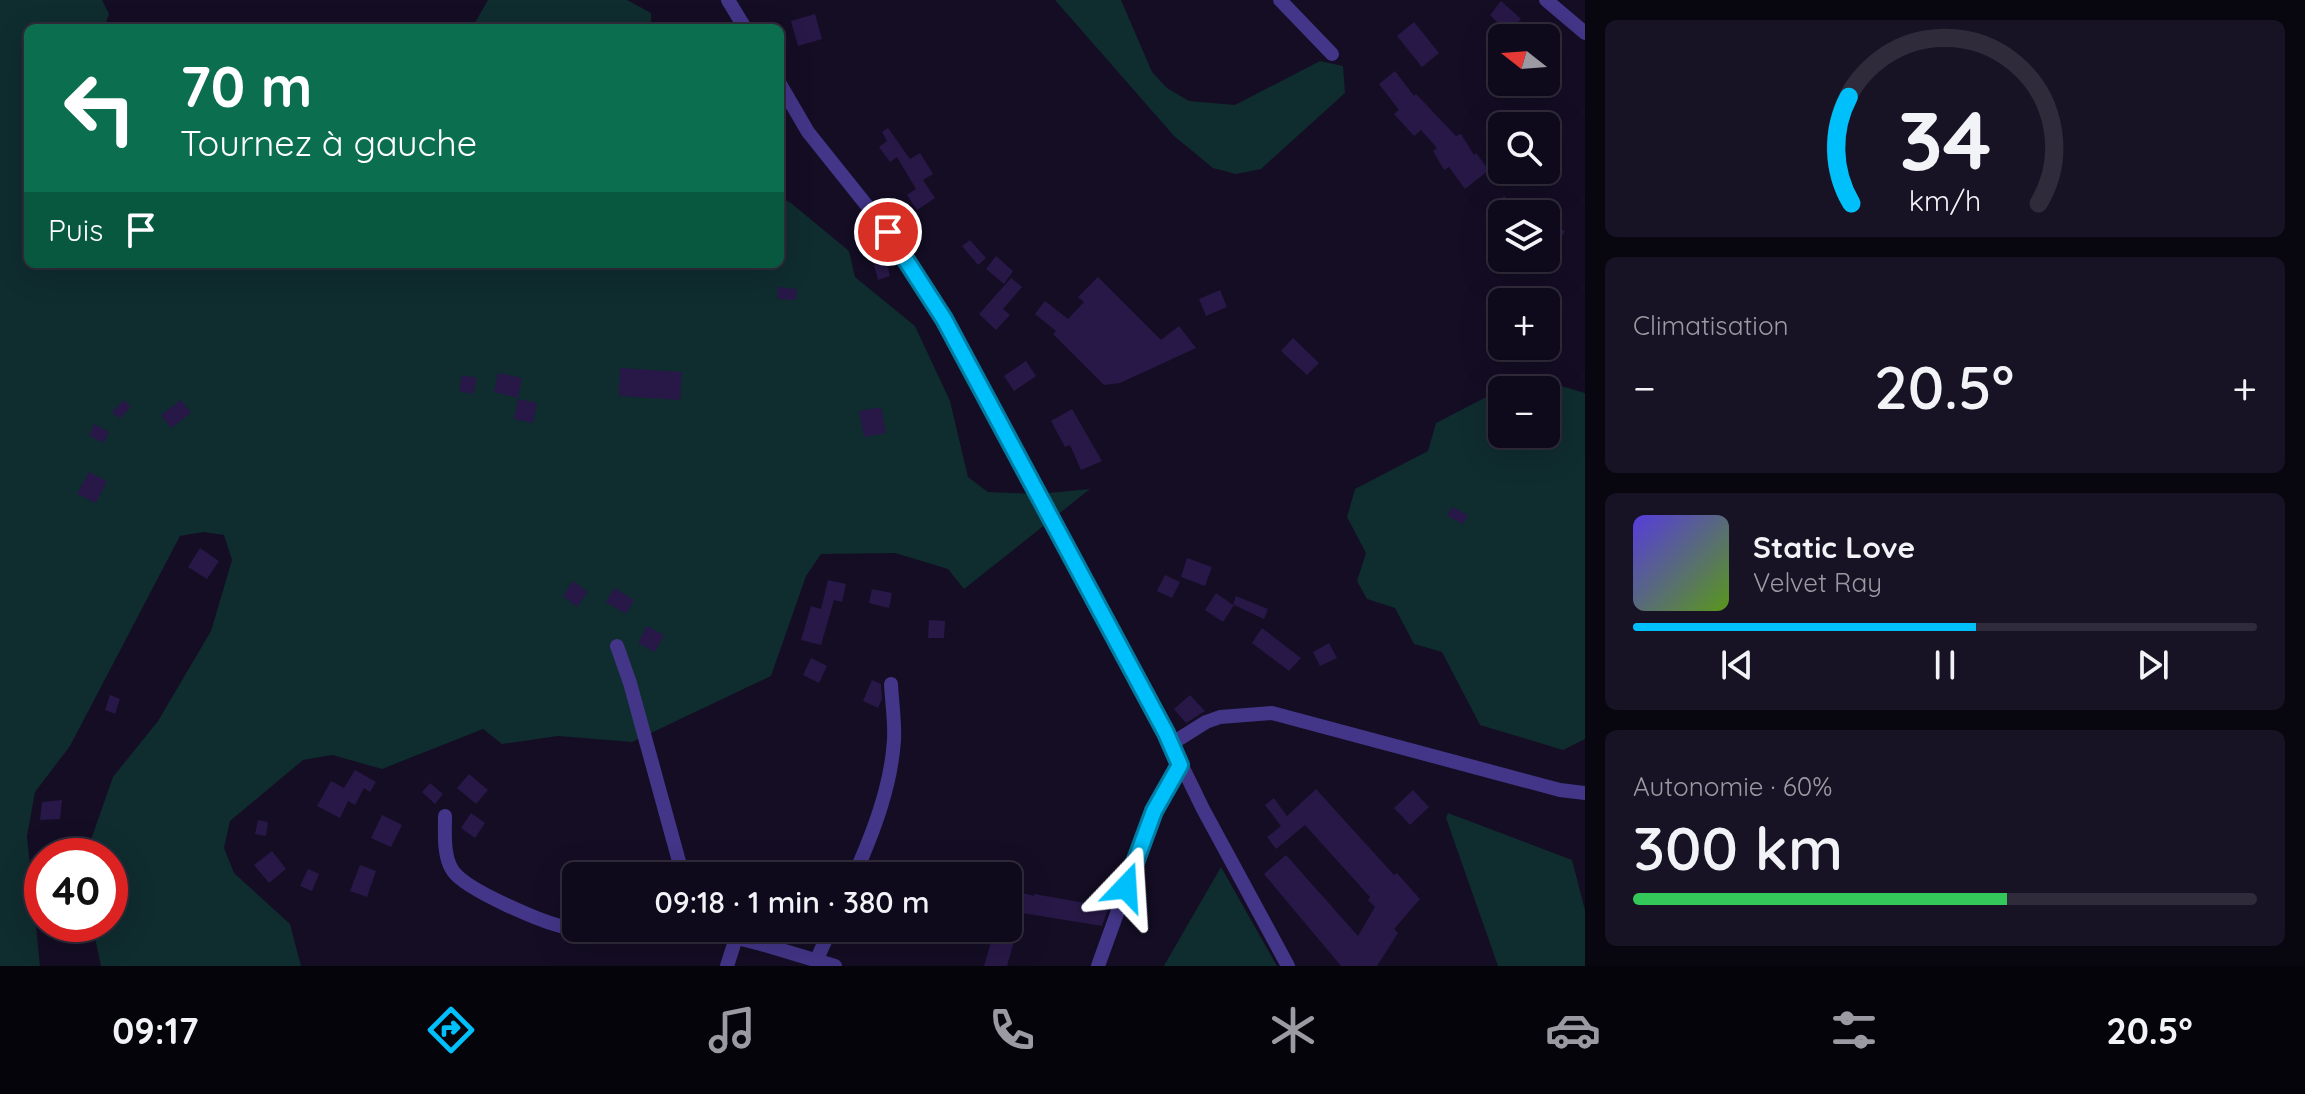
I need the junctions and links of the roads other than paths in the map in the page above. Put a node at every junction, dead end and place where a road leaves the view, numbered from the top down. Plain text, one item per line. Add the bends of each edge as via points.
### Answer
1 (728, 0) edge
2 (1280, 0) edge
3 (1546, 0) edge
4 (743, 24) edge
5 (1585, 33) edge
6 (1332, 54) dead end
7 (784, 91) edge
8 (617, 646) dead end
9 (891, 684) dead end
10 (1171, 744) junction
11 (1180, 765) junction
12 (1585, 793) edge
13 (445, 816) dead end
14 (679, 862) edge
15 (859, 862) edge
16 (562, 926) edge
17 (735, 942) edge
18 (750, 942) edge
19 (825, 942) edge
20 (816, 961) junction
21 (727, 966) edge
22 (835, 966) edge
23 (1098, 966) edge
24 (1288, 966) edge

1 - 4 street
2 - 6 street
3 - 5 street
7 - 10 street via 808,132 930,294
8 - 14 street
9 - 15 street via 892,762
10 - 11 street
10 - 12 street via 1220,717 1272,713
11 - 23 street via 1154,811
11 - 24 street
13 - 16 street via 451,869 467,886
17 - 21 street
18 - 20 street
19 - 20 street
20 - 22 street

